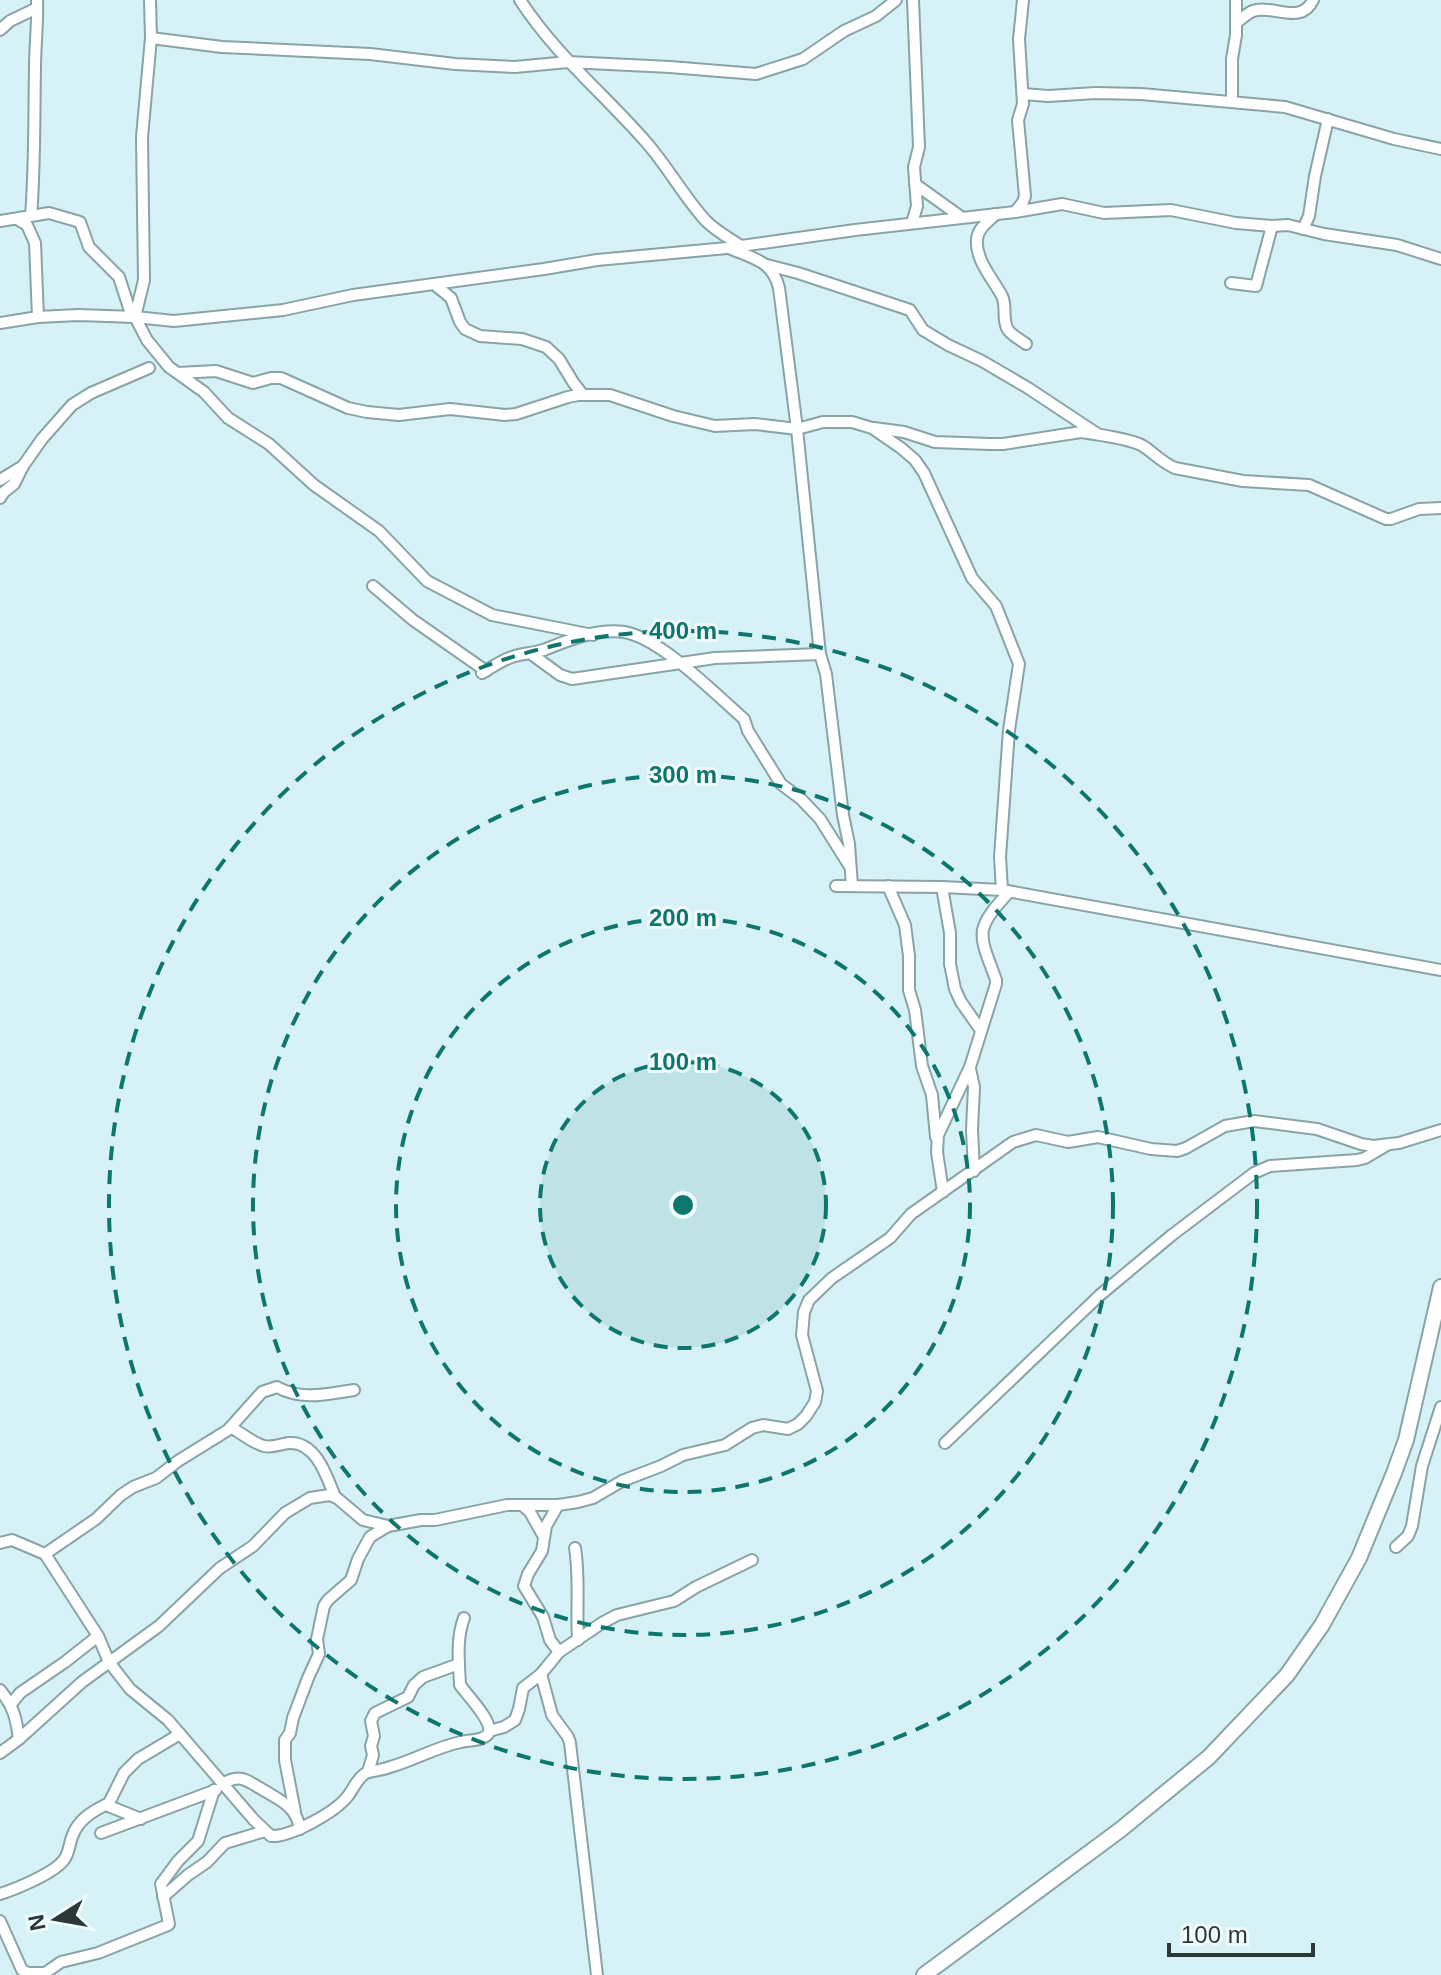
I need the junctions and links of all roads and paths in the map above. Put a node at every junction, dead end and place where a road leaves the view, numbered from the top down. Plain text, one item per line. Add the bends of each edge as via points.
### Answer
1 (150, 0) edge
2 (520, 0) edge
3 (896, 0) edge
4 (913, 0) edge
5 (1023, 0) edge
6 (1236, 0) edge
7 (1313, 0) edge
8 (37, 4) edge
9 (1237, 22) junction
10 (0, 30) edge
11 (151, 38) junction
12 (568, 62) junction
13 (1023, 94) junction
14 (1232, 101) junction
15 (1328, 119) junction
16 (1441, 149) edge
17 (915, 184) junction
18 (1015, 212) junction
19 (996, 214) junction
20 (31, 216) junction
21 (961, 217) junction
22 (17, 219) junction
23 (0, 221) edge
24 (912, 223) junction
25 (1272, 226) junction
26 (1303, 229) junction
27 (741, 246) junction
28 (727, 248) junction
29 (1441, 259) edge
30 (767, 265) junction
31 (1231, 283) dead end
32 (434, 284) junction
33 (38, 317) junction
34 (134, 317) junction
35 (0, 323) edge
36 (1026, 344) dead end
37 (149, 368) dead end
38 (178, 373) junction
39 (583, 395) junction
40 (872, 428) junction
41 (797, 429) junction
42 (1101, 436) junction
43 (23, 466) junction
44 (0, 480) edge
45 (0, 498) edge
46 (1441, 508) edge
47 (373, 586) dead end
48 (593, 635) junction
49 (530, 653) junction
50 (820, 654) junction
51 (682, 663) junction
52 (850, 866) junction
53 (836, 886) dead end
54 (852, 886) junction
55 (888, 886) junction
56 (942, 887) junction
57 (1005, 891) junction
58 (1441, 970) edge
59 (980, 1029) junction
60 (970, 1067) junction
61 (1441, 1130) edge
62 (937, 1143) junction
63 (1389, 1144) junction
64 (974, 1171) junction
65 (943, 1192) junction
66 (1441, 1287) edge
67 (354, 1390) dead end
68 (1441, 1407) edge
69 (231, 1427) junction
70 (945, 1443) dead end
71 (335, 1497) junction
72 (522, 1505) junction
73 (558, 1505) junction
74 (388, 1526) junction
75 (544, 1537) junction
76 (0, 1543) edge
77 (1396, 1547) dead end
78 (575, 1548) dead end
79 (45, 1554) junction
80 (752, 1560) dead end
81 (464, 1618) dead end
82 (98, 1636) junction
83 (578, 1640) junction
84 (559, 1652) junction
85 (109, 1662) junction
86 (459, 1664) junction
87 (541, 1674) junction
88 (0, 1690) edge
89 (11, 1704) junction
90 (489, 1731) junction
91 (180, 1734) junction
92 (19, 1739) junction
93 (0, 1753) edge
94 (368, 1772) junction
95 (221, 1787) junction
96 (106, 1805) junction
97 (295, 1812) junction
98 (141, 1819) junction
99 (300, 1829) junction
100 (265, 1831) junction
101 (101, 1833) dead end
102 (0, 1894) edge
103 (163, 1897) junction
104 (0, 1921) edge
105 (597, 1975) edge
106 (924, 1975) edge

1 - 11 street
2 - 12 street
3 - 12 street via 803,59 756,74
4 - 17 street via 919,147
5 - 13 street
6 - 9 street
7 - 9 street via 1305,11 1254,10
8 - 10 street
8 - 20 street
9 - 14 street
11 - 12 street via 455,64 515,67
11 - 34 street via 142,137 144,280
12 - 27 street via 647,143 706,221
13 - 14 street
13 - 18 street via 1018,120 1025,196
14 - 15 street
15 - 16 street
15 - 26 street
17 - 21 street
17 - 24 street
18 - 19 street
18 - 25 street via 1062,204 1104,213 1168,210
19 - 21 street
19 - 36 street via 980,230 979,250 1003,298 1007,329
20 - 22 street
20 - 34 street via 51,213 80,222 89,247 119,277
21 - 24 street
22 - 23 street
22 - 33 street via 27,225 35,243
24 - 27 street
25 - 26 street
25 - 31 street via 1256,286
26 - 29 street via 1397,245
27 - 28 street
28 - 30 street
28 - 32 street
30 - 41 street via 779,288
30 - 42 street via 910,310 923,330
32 - 34 street via 221,317
32 - 39 street via 451,298 465,329 546,347
33 - 34 street
33 - 35 street
34 - 38 street via 161,359
37 - 43 street via 72,405
38 - 39 street via 216,371 253,383 281,378 348,408 399,415 450,409 516,414
38 - 48 street via 228,418 379,531 427,581 492,615
39 - 41 street via 610,395 710,425
40 - 41 street via 840,421
40 - 42 street via 940,443 1003,444 1081,432
40 - 57 street via 924,473 972,578 996,606 1019,664 1000,857
41 - 50 street
42 - 46 street via 1136,442 1175,468 1243,481 1313,486 1386,519
43 - 44 street
43 - 45 street
47 - 49 street via 484,672
48 - 49 street
48 - 51 street via 627,632
49 - 51 street via 572,679
50 - 51 street
50 - 52 street
51 - 52 street via 744,719 781,784 820,819
52 - 54 street
53 - 54 street
54 - 55 street
55 - 56 street
55 - 62 street via 905,925 909,990
56 - 57 street
56 - 59 street via 955,989
57 - 58 street
57 - 59 street via 982,931 996,980
59 - 60 street
60 - 62 street
60 - 64 street
61 - 63 street
62 - 65 street
63 - 64 street via 1361,1144 1317,1129 1254,1121 1225,1126 1177,1151 1107,1138 1068,1142 1036,1135 1013,1142
63 - 70 street via 1357,1160 1270,1166 1254,1173 1100,1295
64 - 65 street
65 - 73 street via 809,1300 802,1335 817,1391 798,1424 788,1429 752,1428 593,1498
66 - 106 highway via 1394,1473 1359,1558 1295,1665 1209,1757
67 - 69 street via 302,1396 267,1389
68 - 77 street via 1422,1466 1412,1526
69 - 71 street via 263,1446 293,1442 311,1452
69 - 79 street via 121,1495
71 - 74 street via 363,1520
71 - 85 street via 313,1497 285,1513 159,1626
72 - 73 street
72 - 74 street
72 - 75 street
73 - 75 street
74 - 97 street via 370,1537 351,1580 324,1606 319,1654 285,1740
75 - 84 street via 524,1586
76 - 79 street via 11,1540
78 - 83 street
79 - 82 street
80 - 83 street via 674,1601 617,1615
81 - 86 street
82 - 85 street
82 - 89 street
83 - 84 street
84 - 87 street
85 - 91 street via 130,1689
85 - 92 street
86 - 90 street via 460,1685 475,1701
86 - 94 street via 423,1677 408,1697 375,1713
87 - 90 street via 522,1689 515,1720
87 - 105 street via 552,1715 570,1743
88 - 89 street
89 - 92 street
90 - 94 street via 479,1739
91 - 95 street
91 - 96 street via 138,1759 121,1776
92 - 93 street
94 - 99 street via 340,1805
95 - 97 street via 245,1779
95 - 98 street
95 - 100 street
95 - 103 street via 198,1841 161,1884
96 - 98 street
96 - 102 street via 77,1827 66,1858 55,1868
97 - 99 street
98 - 101 street
99 - 100 street via 281,1837
100 - 103 street via 225,1843
103 - 104 street via 168,1925 68,1959 41,1974 22,1970

